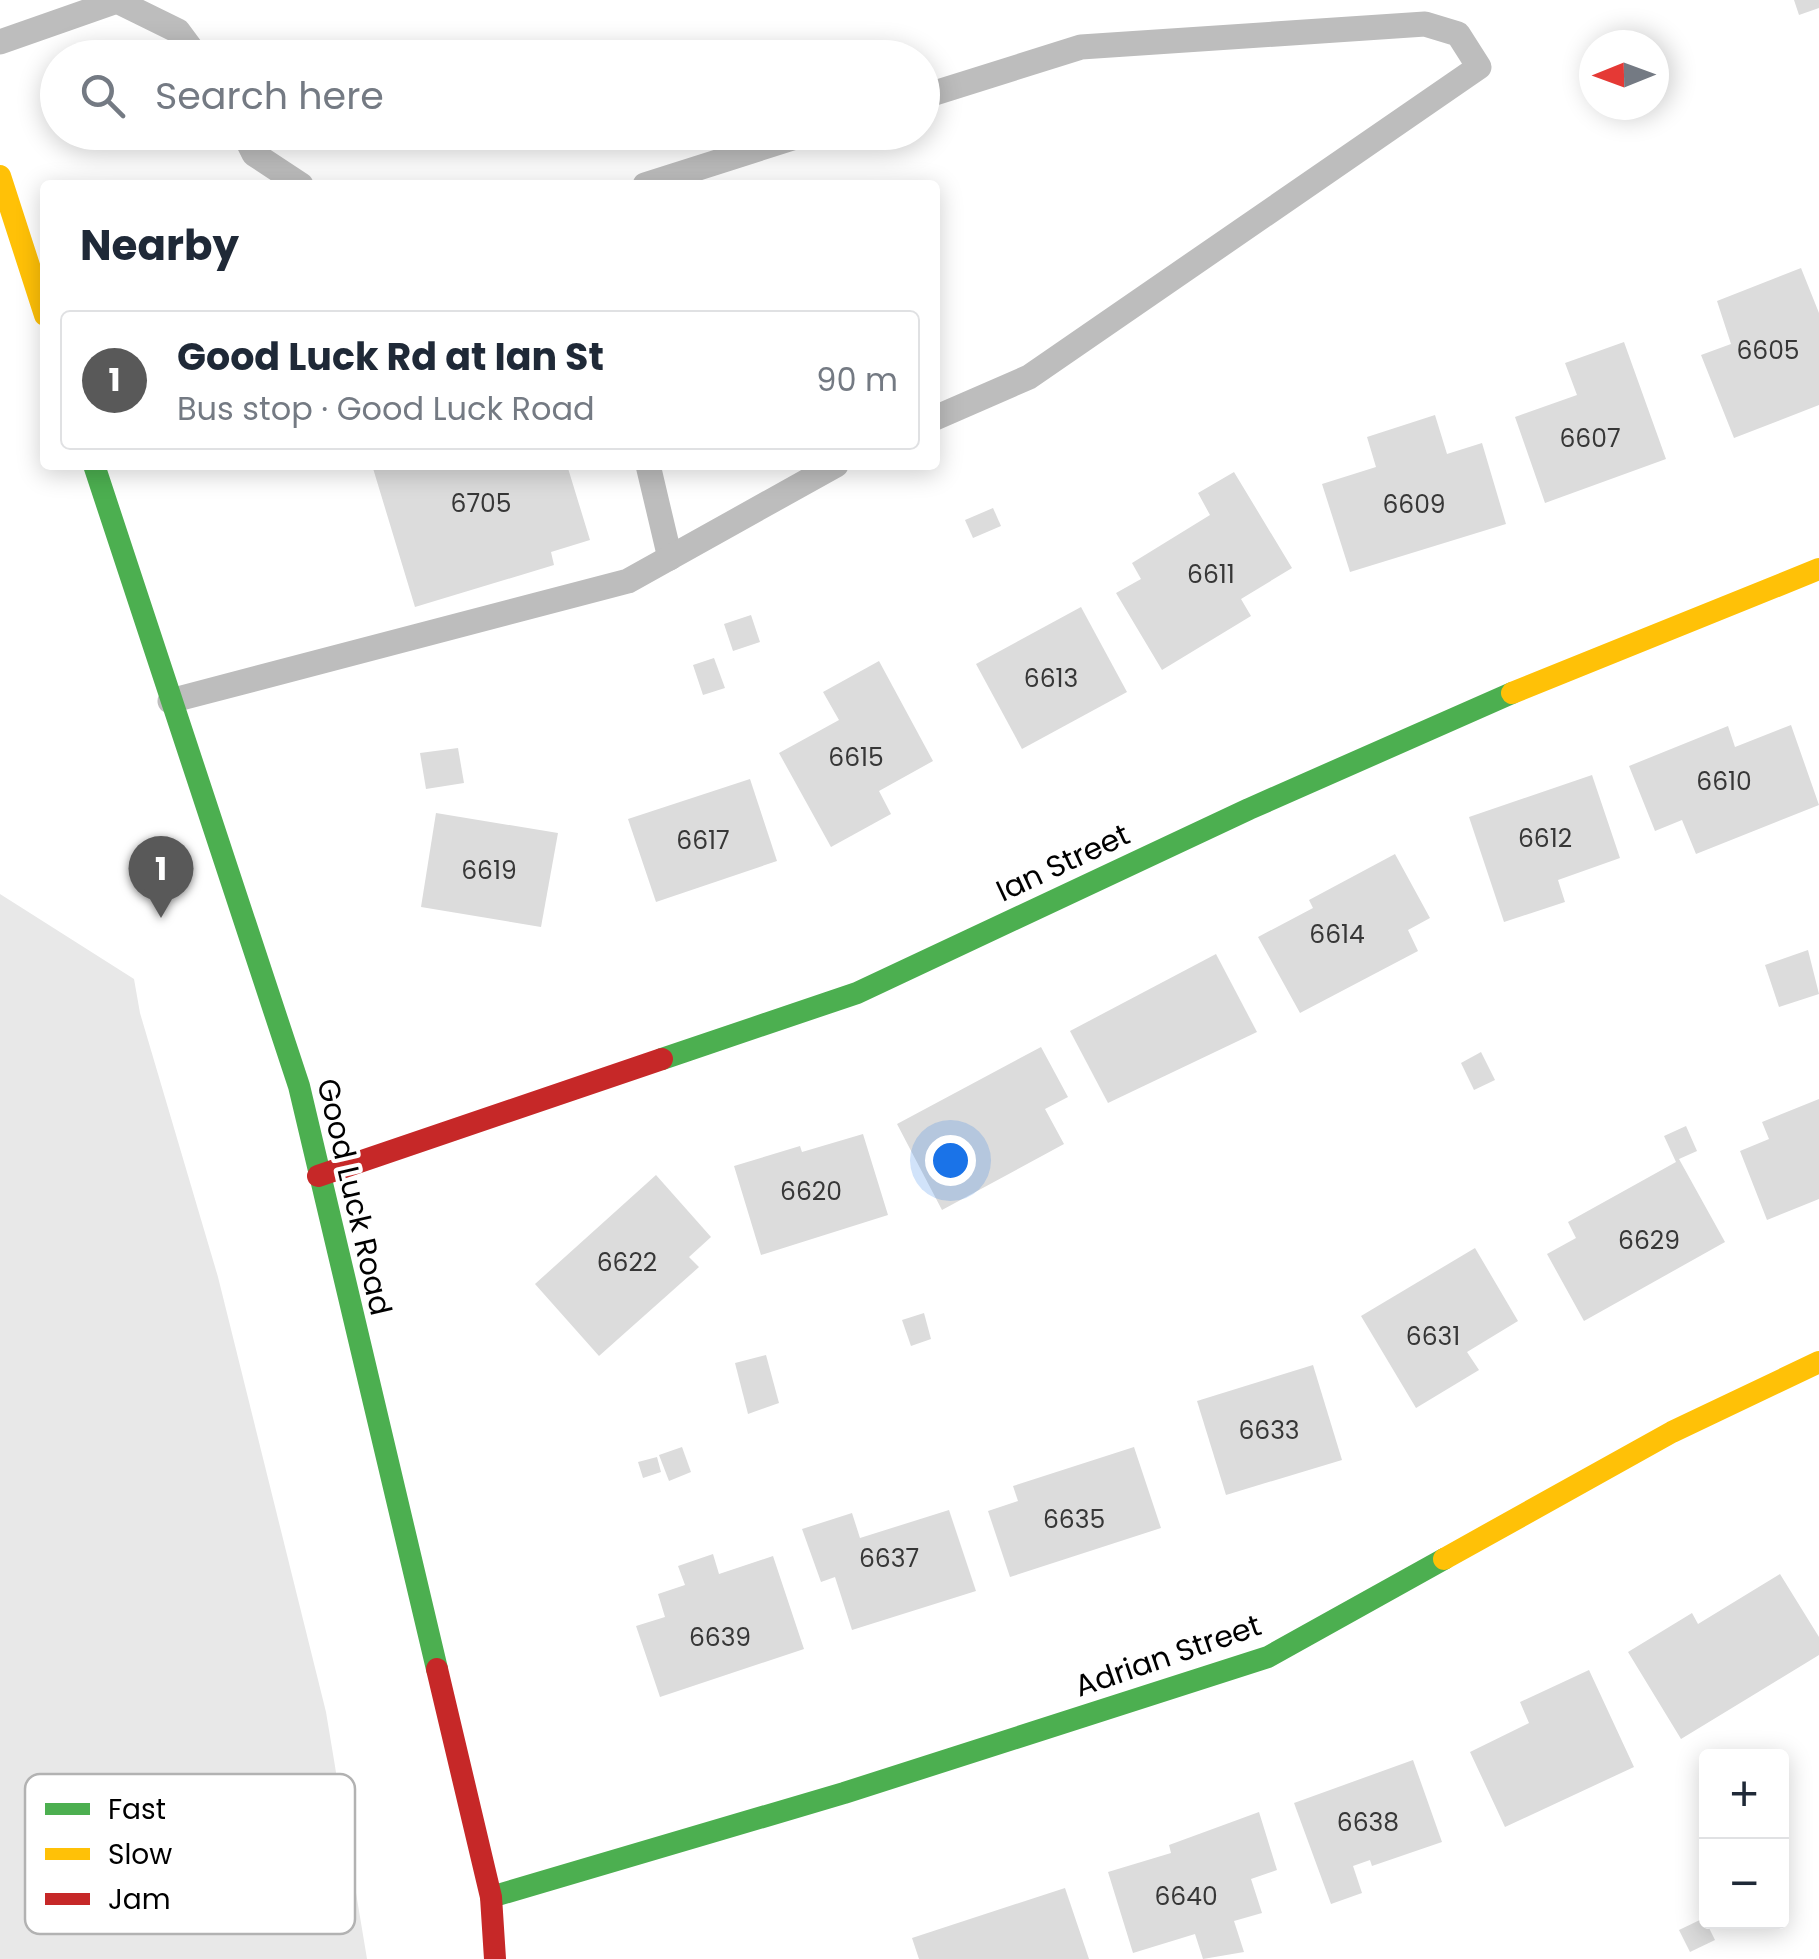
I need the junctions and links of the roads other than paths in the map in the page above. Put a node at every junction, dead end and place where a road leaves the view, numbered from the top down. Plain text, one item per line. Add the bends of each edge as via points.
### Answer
1 (185, 40) edge
2 (0, 42) edge
3 (940, 91) edge
4 (252, 150) edge
5 (754, 150) edge
6 (0, 176) edge
7 (293, 180) edge
8 (660, 180) edge
9 (40, 300) edge
10 (940, 416) edge
11 (96, 470) edge
12 (649, 470) edge
13 (827, 470) edge
14 (670, 558) junction
15 (1819, 569) edge
16 (170, 700) junction
17 (318, 1176) junction
18 (1819, 1362) edge
19 (490, 1897) junction
20 (495, 1959) edge

1 - 2 lane via 178,30 117,1
3 - 10 lane via 1081,47 1425,24 1458,34 1479,67 1030,376
4 - 7 lane
5 - 8 lane
6 - 9 street
11 - 16 street, Good Luck Road
12 - 14 lane
13 - 14 lane
14 - 16 lane via 628,582
15 - 17 street, Ian Street via 1554,674 858,993
16 - 17 street, Good Luck Road via 299,1086
17 - 19 street, Good Luck Road
18 - 19 street, Adrian Street via 1672,1432 1268,1657
19 - 20 street, Good Luck Road

